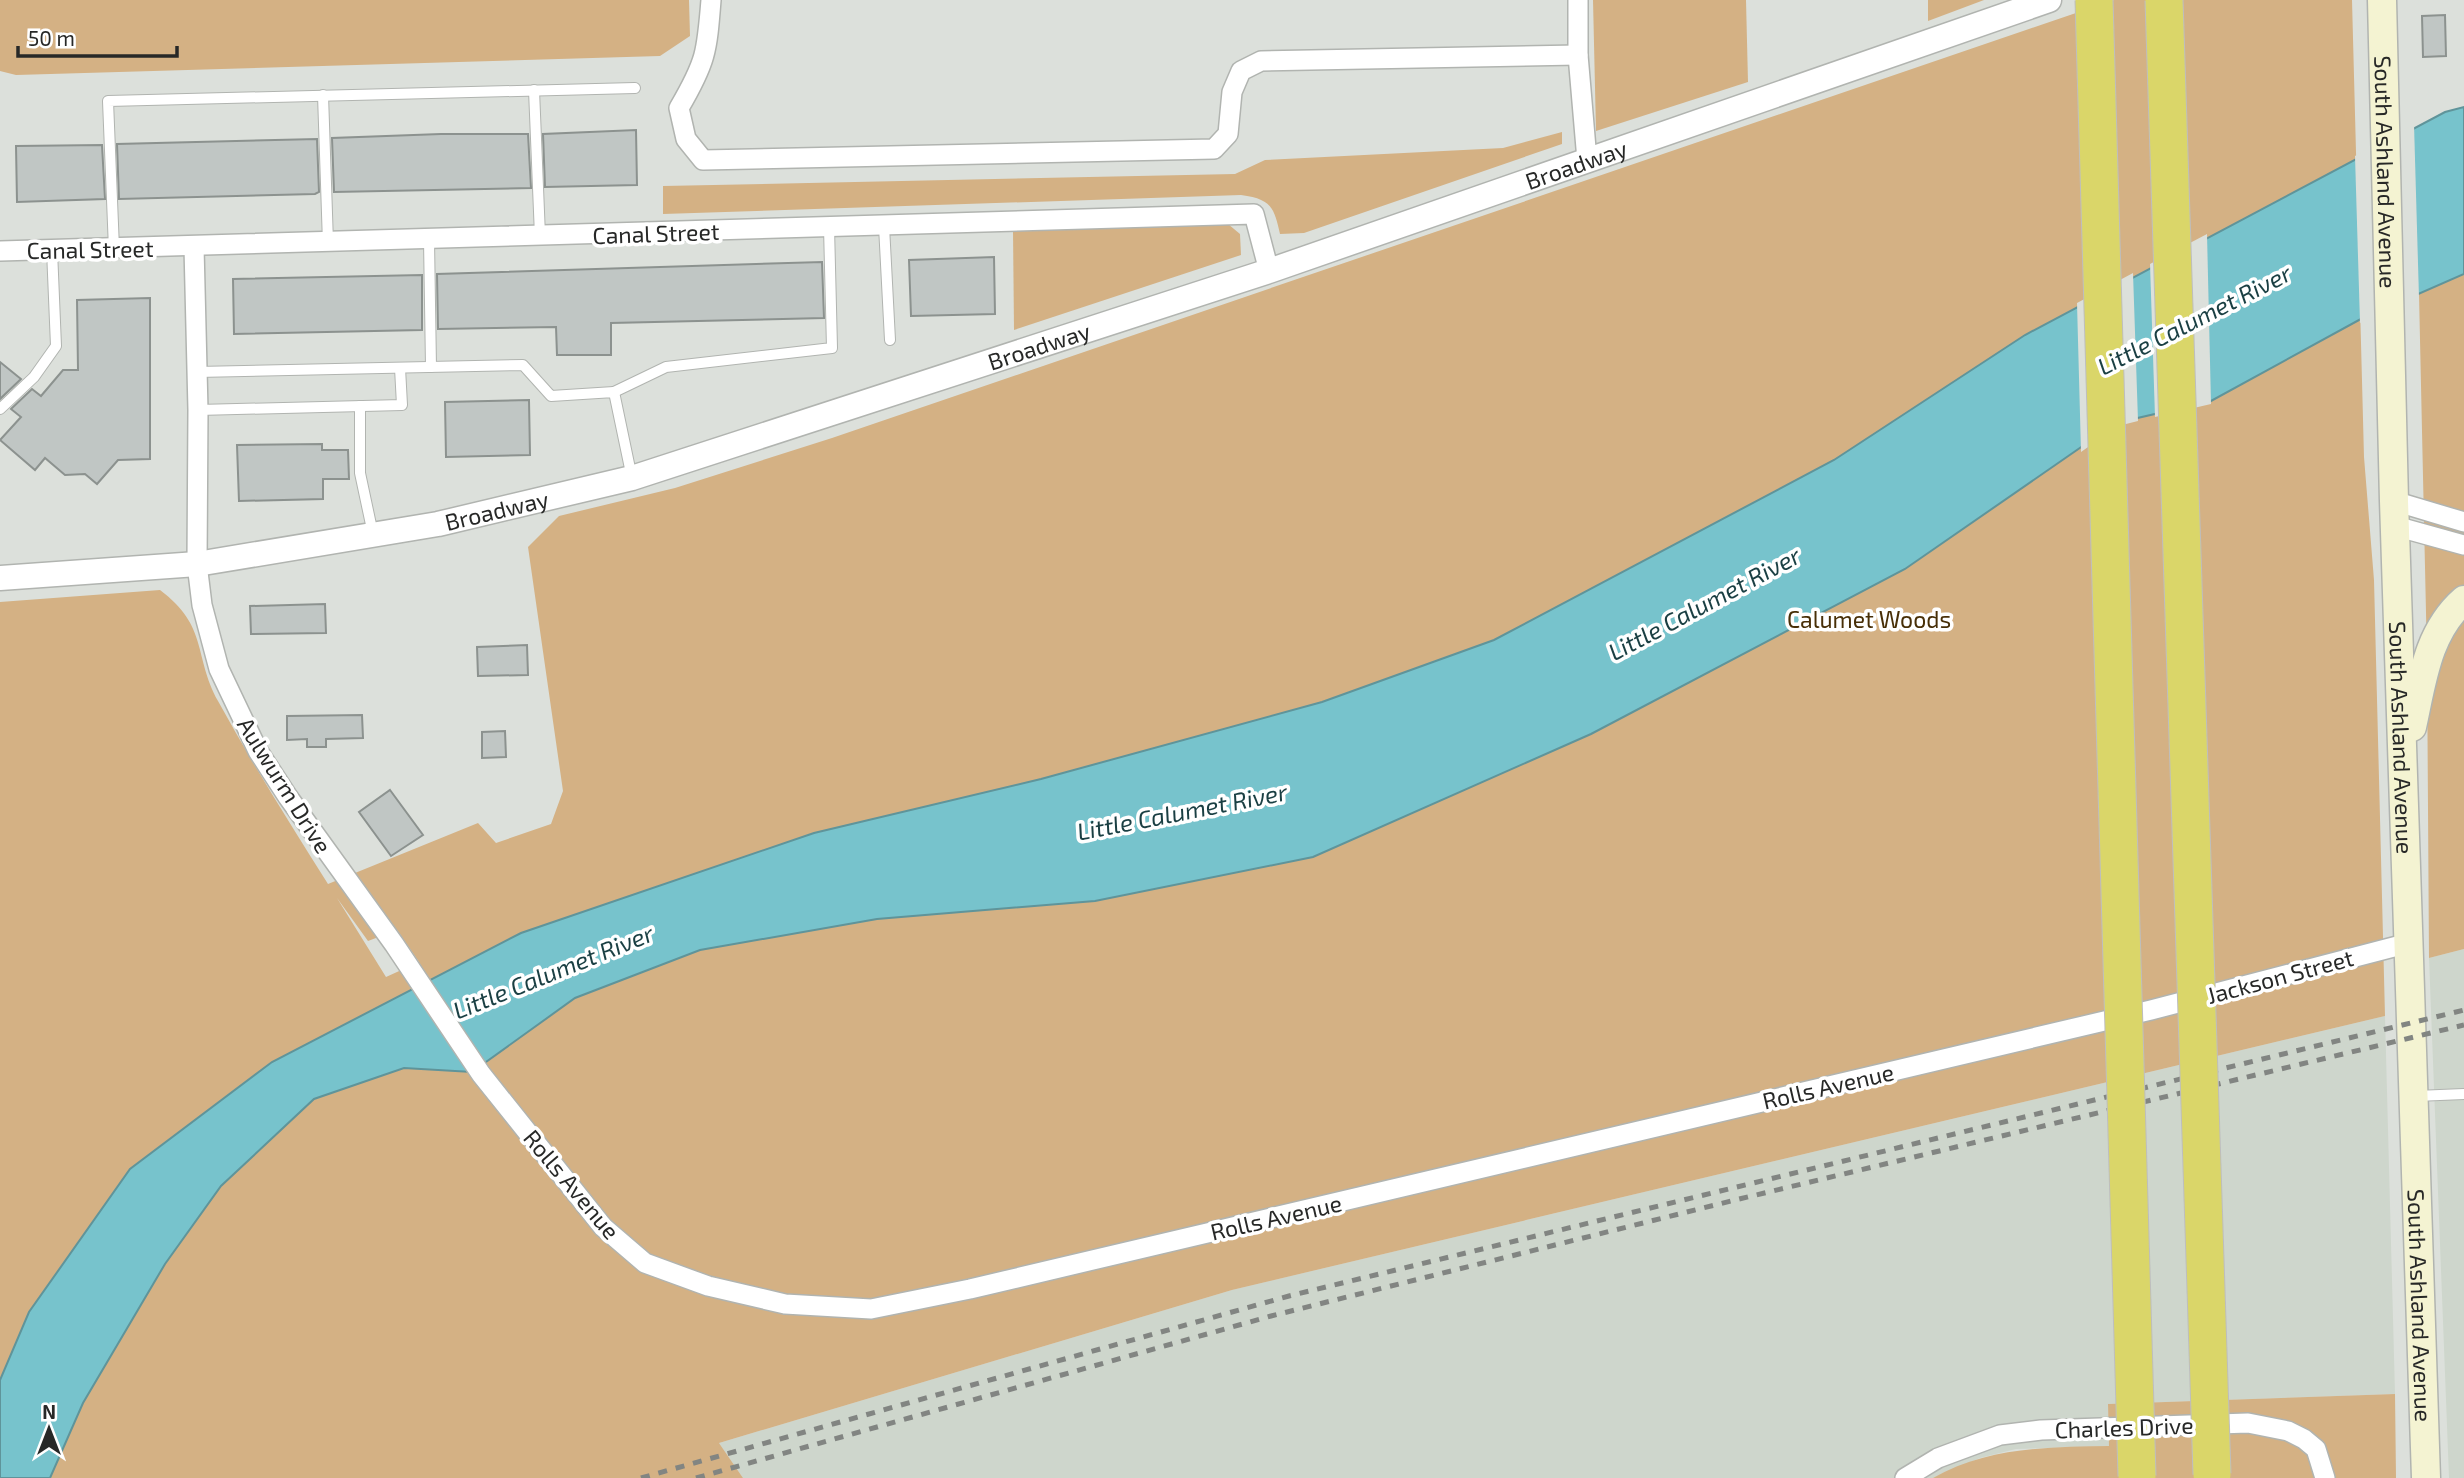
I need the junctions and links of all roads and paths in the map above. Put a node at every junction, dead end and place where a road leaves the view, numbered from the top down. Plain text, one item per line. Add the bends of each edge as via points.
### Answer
1 (711, 0) edge
2 (1578, 0) edge
3 (2049, 0) edge
4 (2094, 0) edge
5 (2164, 0) edge
6 (2382, 0) edge
7 (1578, 55) junction
8 (635, 88) dead end
9 (534, 90) junction
10 (323, 95) junction
11 (1587, 160) junction
12 (884, 226) junction
13 (829, 227) junction
14 (540, 236) junction
15 (429, 240) junction
16 (328, 243) junction
17 (194, 247) junction
18 (114, 249) junction
19 (52, 250) junction
20 (0, 251) edge
21 (1269, 271) junction
22 (890, 340) dead end
23 (431, 367) junction
24 (400, 368) junction
25 (197, 372) junction
26 (614, 392) junction
27 (360, 406) junction
28 (0, 409) edge
29 (198, 410) junction
30 (632, 478) junction
31 (2395, 514) junction
32 (2464, 522) edge
33 (374, 535) junction
34 (2464, 545) edge
35 (197, 564) junction
36 (0, 578) edge
37 (2464, 600) edge
38 (2403, 767) junction
39 (2409, 943) junction
40 (2151, 1010) joint
41 (481, 1073) joint
42 (2464, 1094) edge
43 (2414, 1096) junction
44 (2212, 1474) dead end
45 (2137, 1476) dead end
46 (1905, 1478) edge
47 (2325, 1478) edge
48 (2426, 1478) edge

1 - 7 street via 707,52 679,108 686,139 703,160 1214,149 1228,134 1232,92 1241,71 1261,61
2 - 7 street
3 - 11 street, Broadway
4 - 45 highway, bridge
5 - 44 highway, bridge
6 - 31 main road, South Ashland Avenue
7 - 11 street
8 - 9 lane
9 - 10 lane
9 - 14 lane
10 - 16 lane
10 - 18 lane via 108,101
11 - 21 street, Broadway
12 - 13 street, Canal Street
12 - 21 street, Canal Street via 1254,214
12 - 22 lane
13 - 14 street, Canal Street
13 - 26 lane via 832,348 666,367
14 - 15 street, Canal Street
15 - 16 street, Canal Street
15 - 23 lane
16 - 17 street, Canal Street
17 - 18 street, Canal Street
17 - 25 street, Aulwurm Drive
18 - 19 street, Canal Street
19 - 20 street, Canal Street
19 - 28 lane via 56,346 34,377
21 - 30 street, Broadway
23 - 24 lane
23 - 26 lane via 523,365 551,396
24 - 25 lane
24 - 27 lane via 402,405
25 - 29 street, Aulwurm Drive
26 - 30 lane
27 - 29 lane
27 - 33 lane via 360,473
29 - 35 street, Aulwurm Drive
30 - 33 street, Broadway
31 - 32 street
31 - 34 street
31 - 38 main road, South Ashland Avenue
33 - 35 street, Broadway
35 - 36 street, Broadway
35 - 41 street, Aulwurm Drive via 202,605 219,669 258,751
37 - 38 main road via 2445,621 2427,658
38 - 39 main road, South Ashland Avenue
39 - 40 street, Jackson Street
39 - 43 main road, South Ashland Avenue
40 - 41 street, Rolls Avenue via 871,1310 785,1304 708,1286 645,1263 603,1227
42 - 43 lane
43 - 48 main road, South Ashland Avenue
46 - 47 street, Charles Drive via 1938,1458 2000,1435 2248,1423 2304,1439 2316,1450

